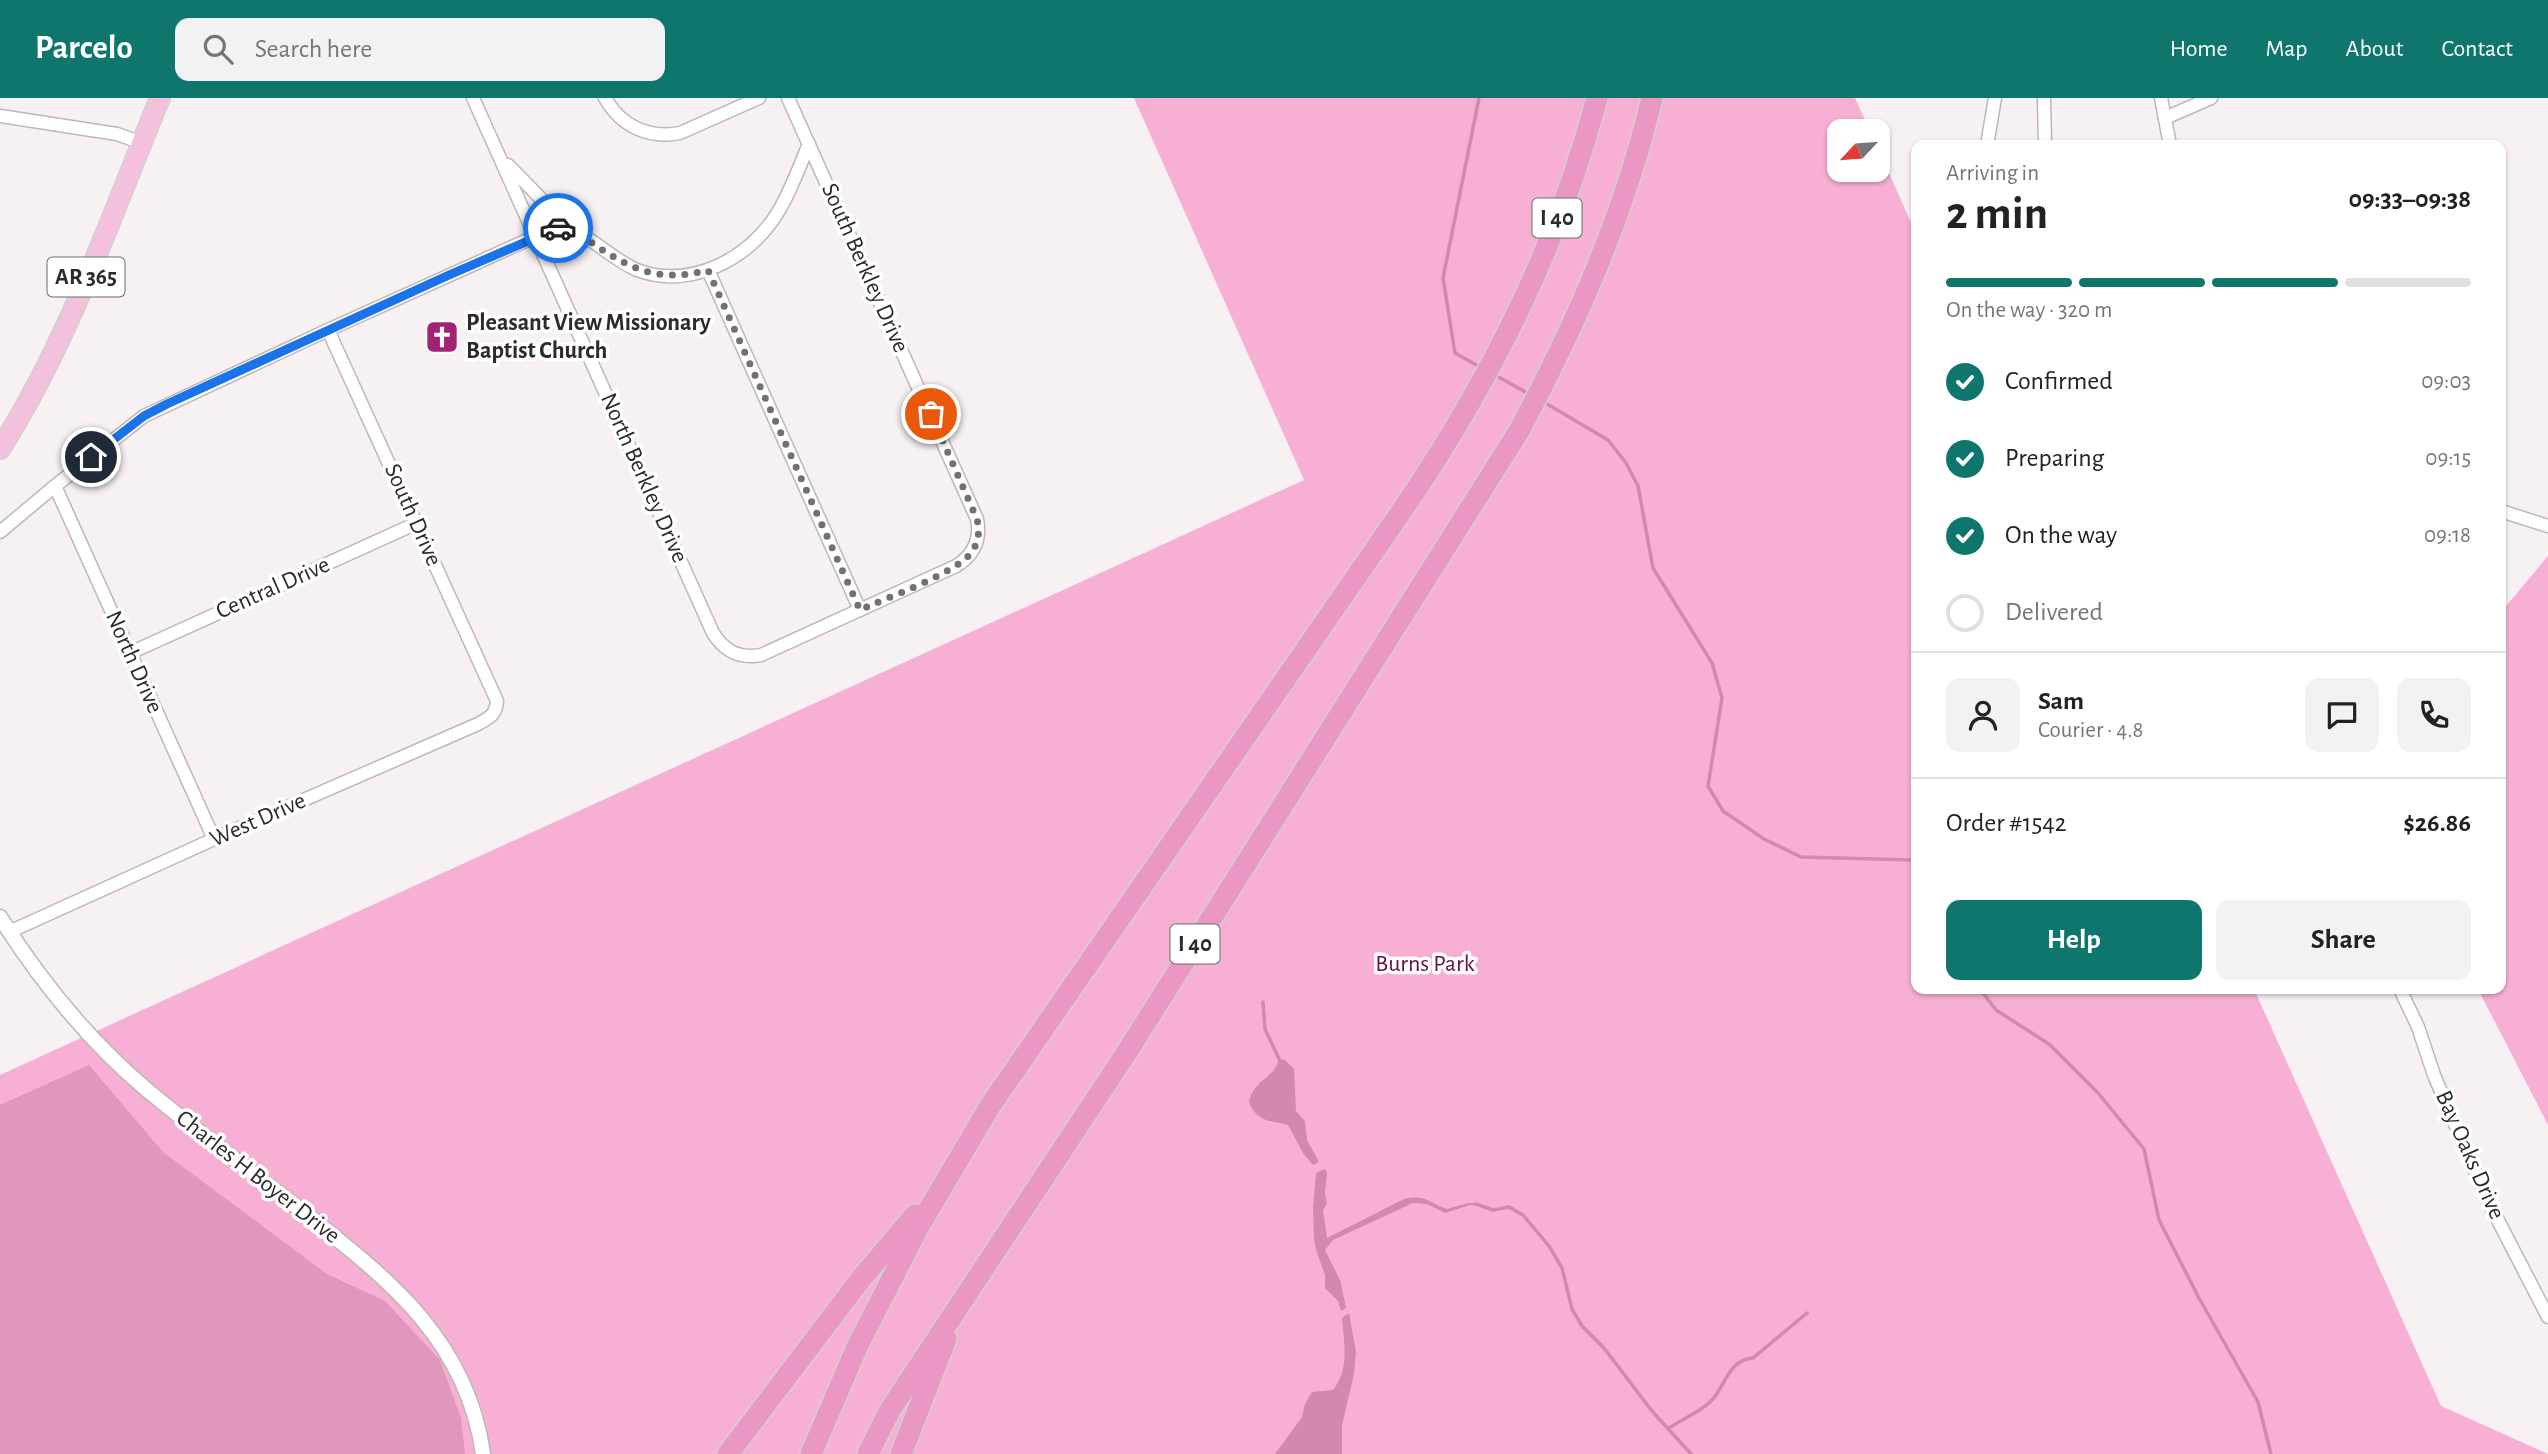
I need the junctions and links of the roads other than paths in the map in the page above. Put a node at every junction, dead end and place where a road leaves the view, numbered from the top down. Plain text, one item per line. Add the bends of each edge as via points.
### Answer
1 (160, 98) edge
2 (473, 98) edge
3 (605, 98) edge
4 (759, 98) edge
5 (788, 98) edge
6 (1597, 98) edge
7 (1652, 98) edge
8 (1995, 98) edge
9 (2044, 98) edge
10 (2161, 98) edge
11 (2211, 98) edge
12 (0, 116) edge
13 (2165, 118) junction
14 (1988, 140) edge
15 (2045, 140) edge
16 (2169, 140) edge
17 (142, 143) junction
18 (809, 144) junction
19 (496, 150) junction
20 (563, 227) junction
21 (536, 237) junction
22 (708, 270) junction
23 (328, 330) junction
24 (0, 449) edge
25 (55, 486) junction
26 (2506, 513) edge
27 (416, 523) junction
28 (2548, 526) edge
29 (0, 533) edge
30 (860, 610) junction
31 (130, 653) junction
32 (497, 701) joint
33 (214, 839) junction
34 (0, 917) edge
35 (9, 932) junction
36 (2402, 994) edge
37 (945, 1179) junction
38 (959, 1306) junction
39 (2548, 1317) edge
40 (483, 1454) edge
41 (728, 1454) edge
42 (811, 1454) edge
43 (868, 1454) edge
44 (901, 1454) edge

1 - 17 main road, AR 365
2 - 19 street, North Berkley Drive
3 - 4 street via 627,124 670,135
5 - 18 street, South Berkley Drive
6 - 37 highway, I 40 via 1527,297 1471,404 990,1106
7 - 38 highway, I 40 via 1613,229 1556,361 1519,431 1127,1052
8 - 14 street
9 - 15 street
10 - 13 street
11 - 13 street
12 - 17 street via 117,134
13 - 16 street
17 - 24 main road, AR 365 via 63,332
18 - 22 street via 783,203 765,229 745,249
18 - 30 street, South Berkley Drive via 977,519 979,536 971,554 956,566
19 - 20 street
19 - 21 street, North Berkley Drive
20 - 21 street
20 - 22 street via 637,270 672,276
21 - 23 street
21 - 30 street, North Berkley Drive via 713,634 728,650 761,655
22 - 30 street
23 - 25 street via 144,416
23 - 27 street, South Drive
25 - 29 street
25 - 31 street, North Drive
26 - 28 street
27 - 31 street, Central Drive
27 - 32 street, South Drive
31 - 33 street, North Drive
32 - 33 street, West Drive via 496,711 478,724
33 - 35 street, West Drive
34 - 35 street, Charles H Boyer Drive
35 - 40 street, Charles H Boyer Drive via 56,997 115,1061 363,1259 413,1306 435,1332 464,1384
36 - 39 street, Bay Oaks Drive via 2488,1201
37 - 41 highway via 860,1280
37 - 42 highway, I 40 via 857,1347
38 - 43 highway, I 40 via 890,1410
38 - 44 highway

